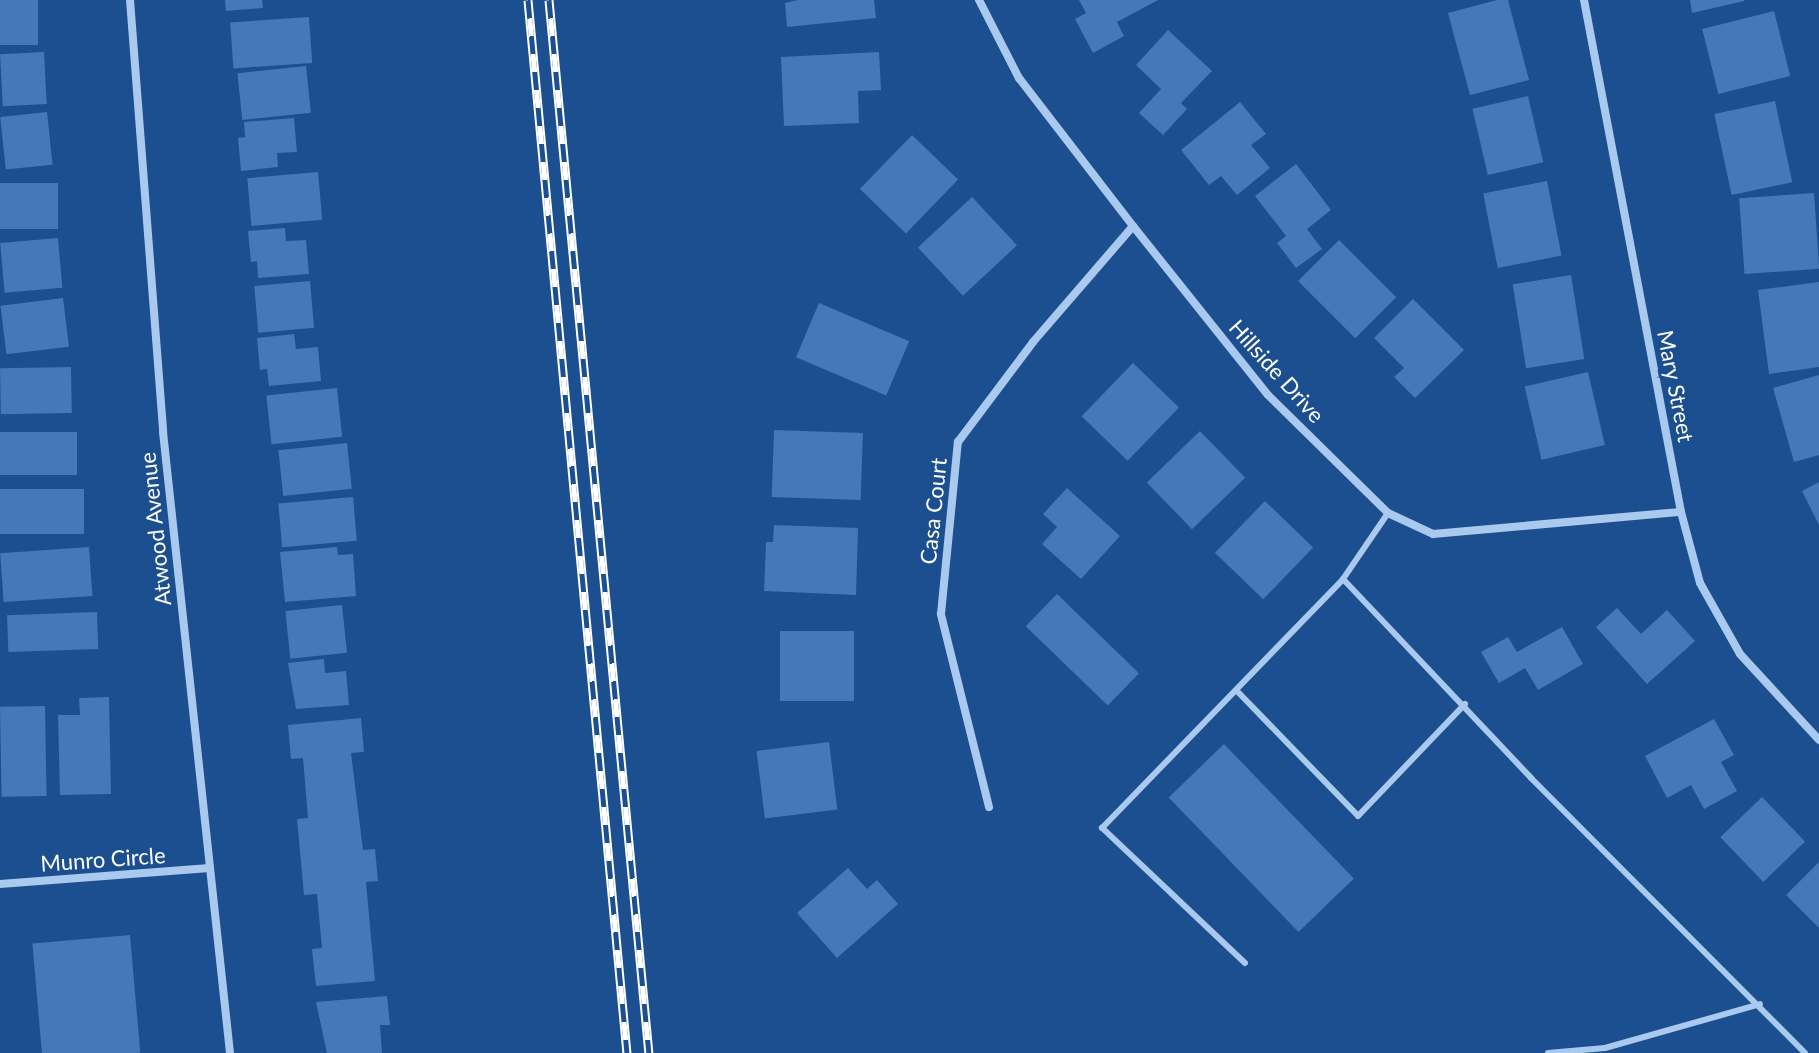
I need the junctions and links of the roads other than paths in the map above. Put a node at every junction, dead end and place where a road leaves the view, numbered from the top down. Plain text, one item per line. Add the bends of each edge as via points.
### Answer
1 (130, 0) edge
2 (979, 0) edge
3 (1584, 0) edge
4 (1133, 226) junction
5 (1681, 512) junction
6 (1388, 513) junction
7 (1343, 579) junction
8 (1237, 691) junction
9 (1465, 704) junction
10 (1819, 740) edge
11 (989, 807) dead end
12 (209, 868) junction
13 (0, 884) edge
14 (1245, 963) dead end
15 (1760, 1004) junction
16 (1605, 1051) edge
17 (230, 1053) edge
18 (1548, 1053) edge
19 (1805, 1053) edge

1 - 12 street, Atwood Avenue via 163,432
2 - 4 street, Hillside Drive via 1019,78
3 - 5 street, Mary Street
4 - 6 street, Hillside Drive via 1268,395
4 - 11 street, Casa Court via 1033,342 958,442 941,614
5 - 6 street, Hillside Drive via 1433,534
5 - 10 street, Mary Street via 1700,583 1740,654
6 - 7 lane
7 - 8 lane
7 - 9 lane
8 - 9 lane via 1358,816
8 - 14 lane via 1102,828
9 - 15 lane via 1531,778
12 - 13 street, Munro Circle
12 - 17 street, Atwood Avenue
15 - 16 lane
15 - 19 lane
16 - 18 lane

